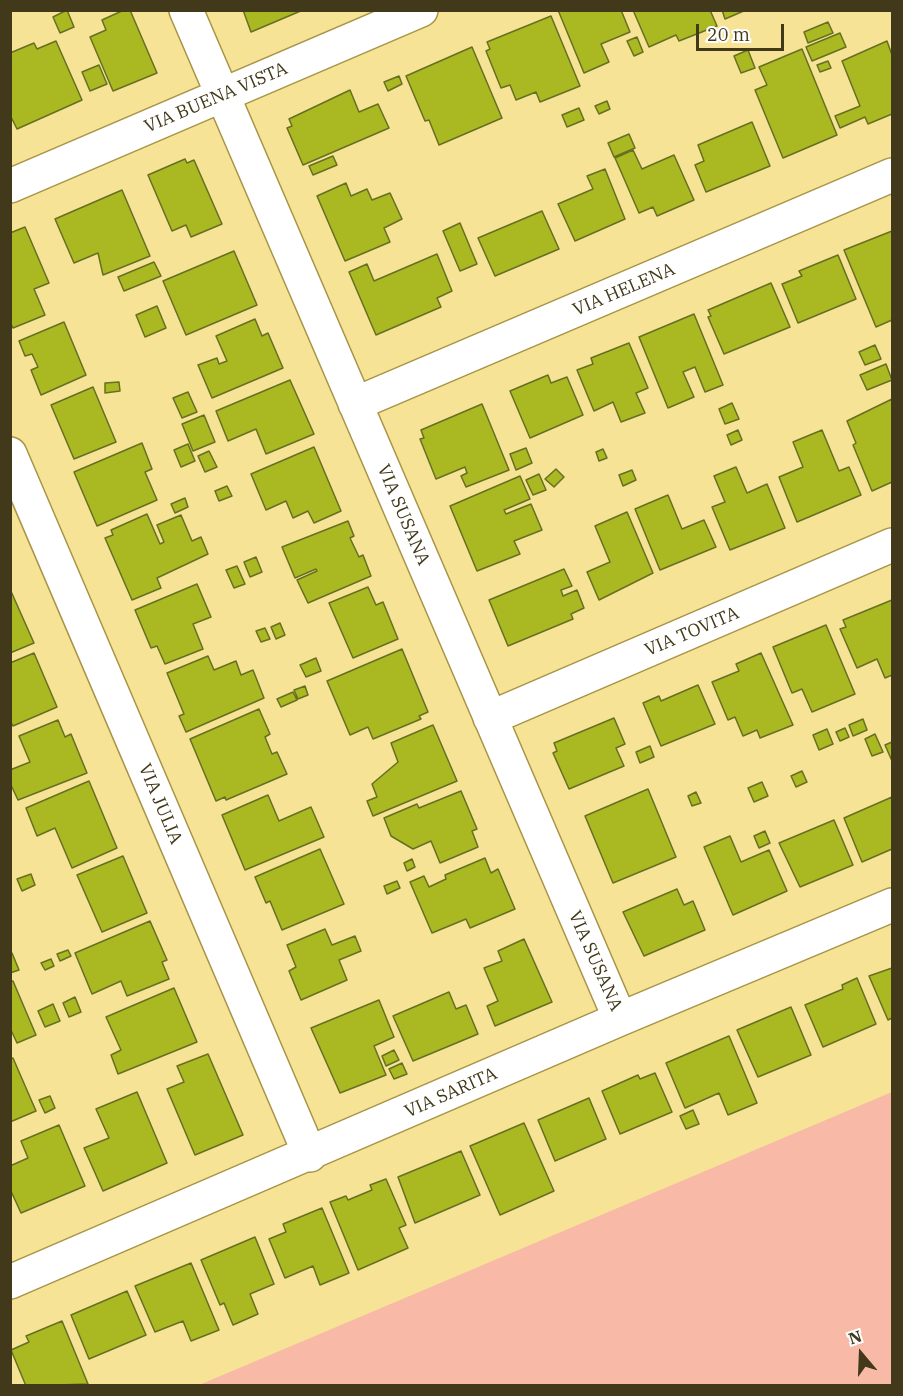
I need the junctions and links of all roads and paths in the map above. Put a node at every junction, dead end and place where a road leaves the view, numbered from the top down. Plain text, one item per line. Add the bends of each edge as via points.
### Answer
1 (186, 10) edge
2 (421, 10) edge
3 (223, 94) junction
4 (892, 175) edge
5 (10, 186) edge
6 (355, 404) junction
7 (10, 454) edge
8 (892, 545) edge
9 (490, 718) junction
10 (892, 905) edge
11 (620, 1019) junction
12 (310, 1155) junction
13 (10, 1282) edge

1 - 3 street, VIA SUSANA
2 - 3 street, VIA BUENA VISTA
3 - 5 street, VIA BUENA VISTA
3 - 6 street, VIA SUSANA
4 - 6 street, VIA HELENA
6 - 9 street, VIA SUSANA
7 - 12 street, VIA JULIA
8 - 9 street, VIA TOVITA
9 - 11 street, VIA SUSANA
10 - 11 street, VIA SARITA
11 - 12 street, VIA SARITA
12 - 13 street, VIA SARITA

